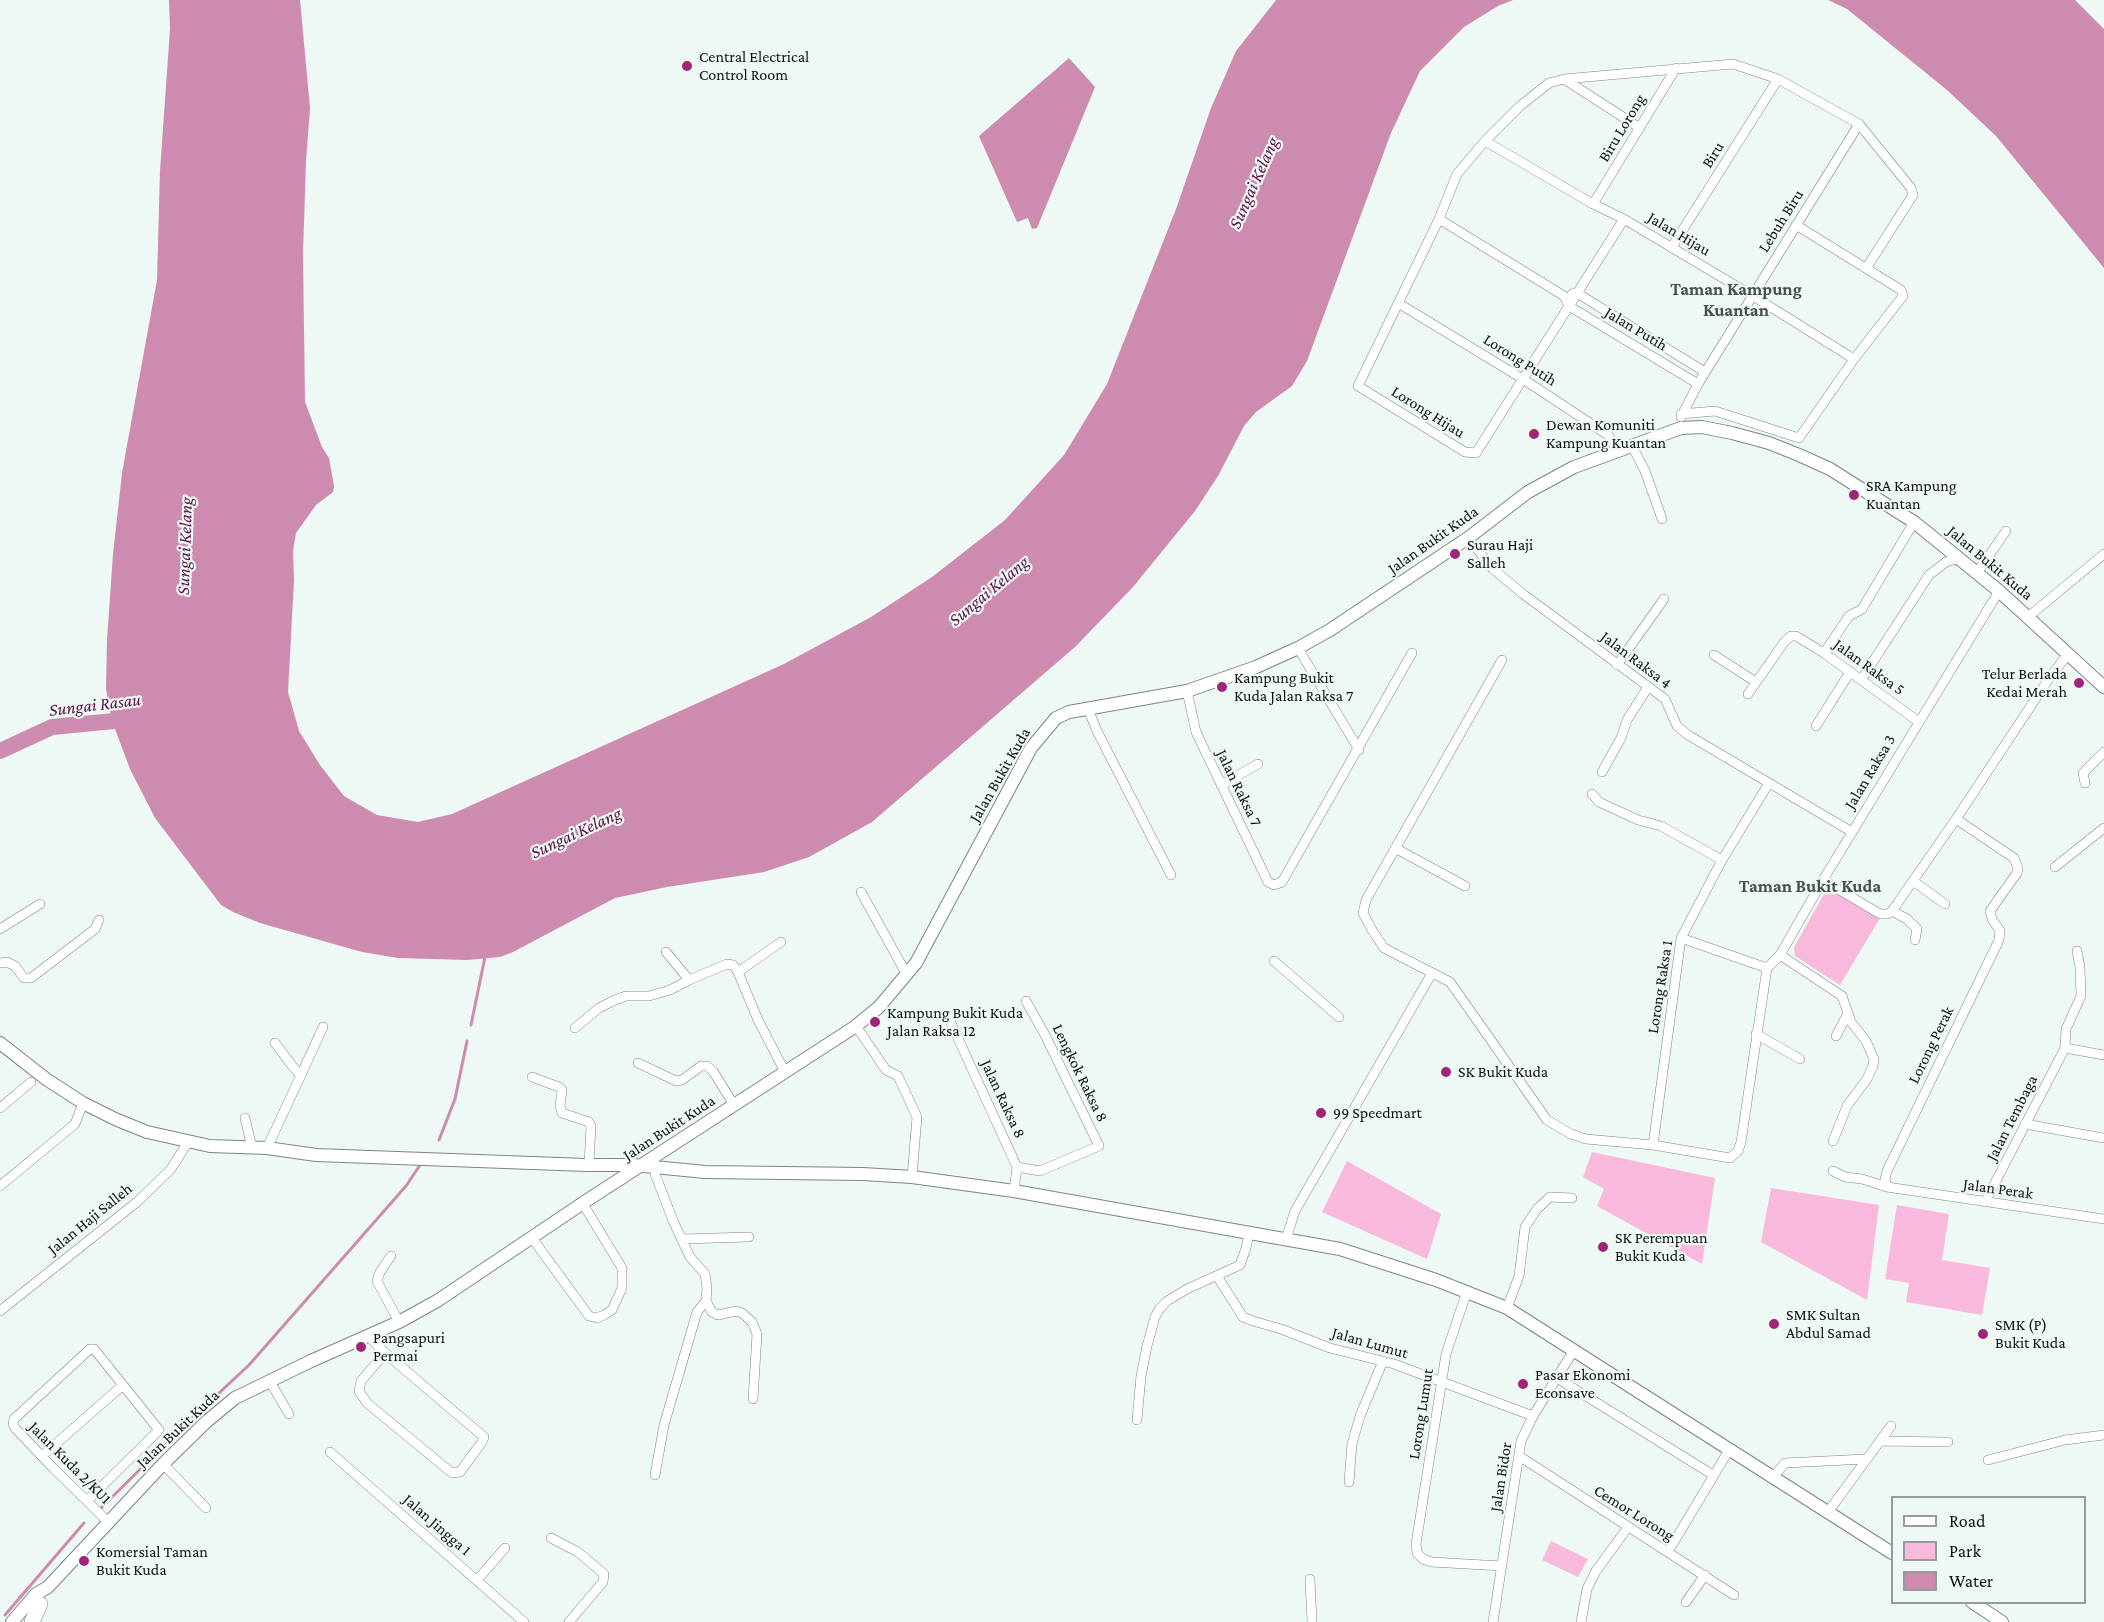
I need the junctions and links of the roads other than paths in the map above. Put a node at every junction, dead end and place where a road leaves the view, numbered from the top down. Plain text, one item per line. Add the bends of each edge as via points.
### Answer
1 (1676, 68) junction
2 (1564, 79) junction
3 (1779, 79) junction
4 (1859, 124) junction
5 (1640, 128) junction
6 (1485, 141) junction
7 (1593, 204) junction
8 (1439, 219) junction
9 (1624, 219) junction
10 (1796, 225) junction
11 (1672, 247) junction
12 (1867, 267) junction
13 (1577, 293) junction
14 (1564, 296) junction
15 (1753, 296) junction
16 (1398, 303) junction
17 (1569, 306) junction
18 (1854, 359) junction
19 (1706, 372) junction
20 (1523, 379) junction
21 (1698, 384) junction
22 (1681, 414) junction
23 (1681, 428) junction
24 (1632, 446) junction
25 (1618, 451) junction
26 (1662, 519) dead end
27 (1914, 522) junction
28 (2006, 531) dead end
29 (1468, 538) junction
30 (2104, 554) edge
31 (1959, 558) junction
32 (1977, 573) junction
33 (1999, 591) junction
34 (1664, 598) dead end
35 (2028, 617) junction
36 (1298, 648) junction
37 (1412, 653) dead end
38 (1824, 653) junction
39 (1714, 654) dead end
40 (2068, 654) junction
41 (1502, 660) dead end
42 (1617, 665) junction
43 (1850, 672) junction
44 (1861, 680) junction
45 (1756, 682) junction
46 (1648, 687) junction
47 (2104, 687) edge
48 (1187, 691) junction
49 (1748, 694) dead end
50 (1088, 708) junction
51 (1918, 722) junction
52 (1816, 726) dead end
53 (1359, 750) junction
54 (2104, 752) edge
55 (1258, 764) dead end
56 (1602, 772) dead end
57 (1769, 783) junction
58 (2085, 783) dead end
59 (1221, 785) junction
60 (1592, 794) dead end
61 (1956, 819) junction
62 (2104, 828) edge
63 (1852, 832) junction
64 (1395, 848) junction
65 (1722, 860) junction
66 (2055, 867) dead end
67 (1171, 875) dead end
68 (1823, 880) junction
69 (1913, 881) junction
70 (1465, 886) dead end
71 (861, 892) dead end
72 (40, 904) dead end
73 (1945, 904) dead end
74 (1892, 911) junction
75 (99, 920) dead end
76 (0, 929) edge
77 (1681, 938) junction
78 (1915, 940) dead end
79 (781, 942) dead end
80 (2077, 951) dead end
81 (666, 952) dead end
82 (1780, 955) junction
83 (1274, 961) dead end
84 (0, 963) edge
85 (1767, 968) junction
86 (738, 972) junction
87 (1432, 973) junction
88 (907, 975) junction
89 (689, 980) junction
90 (1026, 1001) dead end
91 (1848, 1013) junction
92 (1339, 1017) dead end
93 (951, 1023) dead end
94 (856, 1026) junction
95 (323, 1027) dead end
96 (575, 1028) dead end
97 (1756, 1034) junction
98 (1836, 1036) dead end
99 (275, 1042) dead end
100 (0, 1043) edge
101 (2066, 1048) junction
102 (2104, 1055) edge
103 (1800, 1059) dead end
104 (638, 1063) dead end
105 (785, 1072) junction
106 (301, 1075) junction
107 (532, 1077) dead end
108 (30, 1082) dead end
109 (84, 1103) junction
110 (734, 1105) junction
111 (0, 1108) edge
112 (245, 1118) dead end
113 (2025, 1124) junction
114 (2104, 1138) edge
115 (1833, 1141) dead end
116 (188, 1142) junction
117 (1653, 1145) junction
118 (252, 1148) junction
119 (267, 1148) junction
120 (669, 1148) junction
121 (590, 1165) junction
122 (1017, 1167) junction
123 (637, 1169) junction
124 (684, 1170) junction
125 (1833, 1171) dead end
126 (700, 1172) junction
127 (655, 1174) junction
128 (912, 1177) junction
129 (0, 1186) edge
130 (1887, 1187) junction
131 (1014, 1191) junction
132 (599, 1193) junction
133 (1572, 1198) dead end
134 (1985, 1202) junction
135 (583, 1204) junction
136 (2104, 1220) edge
137 (1249, 1234) junction
138 (749, 1237) dead end
139 (532, 1238) junction
140 (682, 1239) junction
141 (1286, 1239) junction
142 (391, 1256) dead end
143 (1217, 1276) junction
144 (1467, 1292) junction
145 (706, 1301) junction
146 (1507, 1308) junction
147 (0, 1311) edge
148 (399, 1322) junction
149 (368, 1336) junction
150 (1574, 1350) junction
151 (386, 1353) junction
152 (1383, 1360) junction
153 (1557, 1378) junction
154 (269, 1380) junction
155 (1442, 1382) junction
156 (123, 1385) junction
157 (753, 1399) dead end
158 (289, 1414) dead end
159 (1533, 1416) junction
160 (1137, 1420) dead end
161 (1891, 1426) dead end
162 (2104, 1435) edge
163 (1880, 1441) junction
164 (1948, 1442) dead end
165 (1729, 1450) junction
166 (330, 1452) dead end
167 (42, 1456) junction
168 (1519, 1456) junction
169 (1866, 1459) junction
170 (1988, 1460) dead end
171 (163, 1464) junction
172 (655, 1475) dead end
173 (1713, 1475) junction
174 (1773, 1477) junction
175 (1350, 1482) dead end
176 (87, 1501) junction
177 (206, 1508) dead end
178 (1828, 1512) junction
179 (108, 1522) junction
180 (1628, 1527) junction
181 (551, 1538) dead end
182 (505, 1548) dead end
183 (1884, 1548) edge
184 (1668, 1552) junction
185 (1502, 1566) junction
186 (1704, 1575) junction
187 (1310, 1579) dead end
188 (477, 1580) junction
189 (48, 1587) junction
190 (1734, 1594) dead end
191 (1686, 1602) dead end
192 (40, 1604) junction
193 (1975, 1604) edge
194 (12, 1622) edge
195 (25, 1622) edge
196 (32, 1622) edge
197 (524, 1622) edge
198 (569, 1622) edge
199 (1312, 1622) edge
200 (1493, 1622) edge
201 (1581, 1622) edge
202 (2002, 1622) edge

1 - 2 street
1 - 3 street via 1733,64
1 - 5 street, Biru Lorong
2 - 5 street
2 - 6 street via 1549,83
3 - 4 street
3 - 11 street, Biru
4 - 10 street, Lebuh Biru
4 - 12 street via 1913,192
5 - 7 street, Biru Lorong
6 - 7 street, Jalan Hijau
6 - 8 street via 1457,174
7 - 9 street, Jalan Hijau
8 - 14 street
8 - 16 street
9 - 11 street, Jalan Hijau
9 - 13 street
10 - 12 street
10 - 15 street, Lebuh Biru
11 - 15 street, Jalan Hijau
12 - 18 street via 1902,290 1903,296
13 - 14 street
13 - 17 street
13 - 19 street, Jalan Putih
14 - 17 street
15 - 18 street, Jalan Hijau
15 - 19 street, Lebuh Biru
16 - 20 street, Lorong Putih
16 - 20 street, Lorong Hijau via 1358,387 1465,452 1476,453
17 - 20 street
17 - 21 street, Jalan Putih
18 - 22 street via 1799,438 1715,411
19 - 21 street, Lebuh Biru
20 - 25 street, Lorong Putih via 1608,435
21 - 22 street, Lebuh Biru
22 - 23 street, Lebuh Biru
23 - 24 street, Jalan Bukit Kuda
23 - 27 street, Jalan Bukit Kuda via 1702,427 1769,443 1830,469
24 - 25 street, Jalan Bukit Kuda
24 - 26 street
25 - 29 street, Jalan Bukit Kuda via 1574,467 1528,492
27 - 31 street, Jalan Bukit Kuda
27 - 38 street via 1862,609 1849,616
28 - 32 street
29 - 36 street, Jalan Bukit Kuda
29 - 42 street, Jalan Raksa 4 via 1493,569 1522,594
30 - 35 street
31 - 32 street, Jalan Bukit Kuda
31 - 44 street via 1929,575
32 - 33 street, Jalan Bukit Kuda
33 - 35 street, Jalan Bukit Kuda
33 - 51 street, Jalan Raksa 3
34 - 42 street
35 - 40 street, Jalan Bukit Kuda
36 - 48 street, Jalan Bukit Kuda
36 - 53 street
37 - 53 street
38 - 43 street, Jalan Raksa 5
38 - 45 street, Jalan Raksa 5 via 1801,637 1791,636
39 - 45 street
40 - 47 street, Jalan Bukit Kuda
40 - 61 street
41 - 64 street
42 - 46 street, Jalan Raksa 4
43 - 44 street, Jalan Raksa 5
43 - 52 street
44 - 51 street, Jalan Raksa 5
45 - 49 street
46 - 56 street
46 - 57 street, Jalan Raksa 4 via 1665,699 1677,726 1688,735
48 - 50 street, Jalan Bukit Kuda
48 - 59 street, Jalan Raksa 7 via 1196,732
50 - 67 street
50 - 88 street, Jalan Bukit Kuda via 1056,718 1032,748
51 - 63 street, Jalan Raksa 3
53 - 59 street, Jalan Raksa 7 via 1282,882 1274,885 1268,882
54 - 58 street via 2083,773
55 - 59 street
57 - 63 street, Jalan Raksa 4
57 - 65 street, Lorong Raksa 1
60 - 65 street via 1599,802 1661,826
61 - 69 street
61 - 130 street, Lorong Perak via 2018,862 2017,873 1990,911 1989,917 2000,931 1999,940 1887,1171
62 - 66 street
63 - 68 street, Jalan Raksa 3
64 - 70 street
64 - 87 street via 1366,900 1363,913 1384,948
65 - 77 street, Lorong Raksa 1
68 - 74 street via 1880,914
68 - 82 street, Jalan Raksa 3
69 - 73 street
69 - 74 street
71 - 88 street
72 - 76 street
74 - 78 street via 1917,929
75 - 84 street via 95,929 31,978 24,978 7,962
77 - 85 street
77 - 117 street, Lorong Raksa 1
79 - 86 street
80 - 101 street, Jalan Tembaga via 2082,996 2066,1029
81 - 89 street
82 - 85 street, Jalan Raksa 3
82 - 91 street via 1842,996
83 - 92 street
85 - 97 street
86 - 89 street via 727,964
86 - 105 street
87 - 117 street via 1450,982 1547,1120 1586,1138
87 - 141 street via 1295,1211
88 - 94 street, Jalan Bukit Kuda
89 - 96 street via 649,996 615,999
90 - 122 street, Lengkok Raksa 8 via 1099,1146 1041,1171
91 - 98 street
91 - 115 street via 1874,1059 1867,1079 1847,1106
93 - 122 street, Jalan Raksa 8
94 - 105 street, Jalan Bukit Kuda
94 - 128 street via 886,1070 898,1076 917,1116
95 - 106 street
97 - 103 street
97 - 117 street via 1741,1142 1733,1156 1725,1158
99 - 106 street
100 - 109 street
101 - 102 street
101 - 113 street, Jalan Tembaga
104 - 110 street via 676,1082 707,1066
105 - 110 street, Jalan Bukit Kuda
106 - 119 street
107 - 121 street via 560,1087 562,1113 589,1122
108 - 111 street
109 - 116 street via 147,1132
109 - 129 street via 75,1124
110 - 120 street, Jalan Bukit Kuda
112 - 118 street
113 - 114 street
113 - 134 street, Jalan Tembaga
116 - 118 street
116 - 147 street, Jalan Haji Salleh via 171,1169 137,1202
118 - 119 street
119 - 121 street via 316,1155
120 - 123 street, Jalan Bukit Kuda
120 - 124 street via 667,1160
121 - 123 street
121 - 132 street via 608,1176 609,1182
122 - 131 street
123 - 124 street
123 - 127 street
123 - 132 street, Jalan Bukit Kuda
124 - 126 street
125 - 130 street, Jalan Perak via 1845,1178
126 - 127 street
126 - 128 street
127 - 140 street
128 - 131 street
130 - 134 street, Jalan Perak
131 - 137 street
132 - 135 street, Jalan Bukit Kuda
133 - 146 street via 1550,1197 1525,1227 1519,1276
134 - 136 street, Jalan Perak
135 - 139 street, Jalan Bukit Kuda
135 - 139 street via 622,1268 622,1288 612,1310 589,1316
137 - 141 street
137 - 143 street via 1240,1265
138 - 140 street
139 - 148 street, Jalan Bukit Kuda
140 - 145 street via 690,1257 705,1274
141 - 144 street via 1340,1250
142 - 148 street via 377,1281
143 - 152 street, Jalan Lumut via 1243,1317 1330,1348
143 - 160 street via 1187,1289 1160,1308 1155,1317
144 - 146 street
144 - 155 street, Lorong Lumut via 1449,1342
145 - 157 street via 718,1315 742,1312 752,1322 757,1334
145 - 172 street via 697,1311 664,1425
146 - 150 street
148 - 149 street, Jalan Bukit Kuda
149 - 151 street
149 - 154 street, Jalan Bukit Kuda
150 - 153 street, Jalan Bidor
150 - 165 street
151 - 151 street via 484,1437 460,1472 452,1473 367,1403 358,1391 361,1381
152 - 155 street, Jalan Lumut
152 - 175 street via 1352,1444
153 - 159 street, Jalan Bidor
153 - 173 street
154 - 158 street
154 - 171 street, Jalan Bukit Kuda via 235,1398
155 - 159 street, Jalan Lumut
155 - 185 street, Lorong Lumut via 1416,1553 1431,1562
156 - 167 street
156 - 167 street, Jalan Kuda 2/KU1 via 90,1349 14,1419 15,1428
156 - 176 street via 158,1432
159 - 168 street, Jalan Bidor via 1521,1441
161 - 163 street
162 - 170 street via 2065,1440
163 - 164 street
163 - 169 street
165 - 173 street
165 - 174 street
166 - 188 street, Jalan Jingga 1
167 - 176 street, Jalan Kuda 2/KU1
168 - 180 street, Cemor Lorong
168 - 185 street, Jalan Bidor
169 - 174 street via 1785,1463
169 - 178 street
171 - 177 street
171 - 179 street, Jalan Bukit Kuda
173 - 184 street
174 - 178 street
176 - 179 street, Jalan Kuda 2/KU1
178 - 183 street
179 - 189 street, Jalan Bukit Kuda
180 - 184 street, Cemor Lorong
180 - 201 street via 1587,1589
181 - 198 street via 578,1552 604,1574 603,1582
182 - 188 street
184 - 186 street, Cemor Lorong
185 - 200 street, Jalan Bidor
186 - 190 street, Cemor Lorong
186 - 191 street
187 - 199 street
188 - 197 street, Jalan Jingga 1
189 - 192 street, Jalan Bukit Kuda
189 - 194 street, Jalan Bukit Kuda via 36,1594
192 - 195 street, Jalan Bukit Kuda
192 - 196 main road
193 - 202 street

